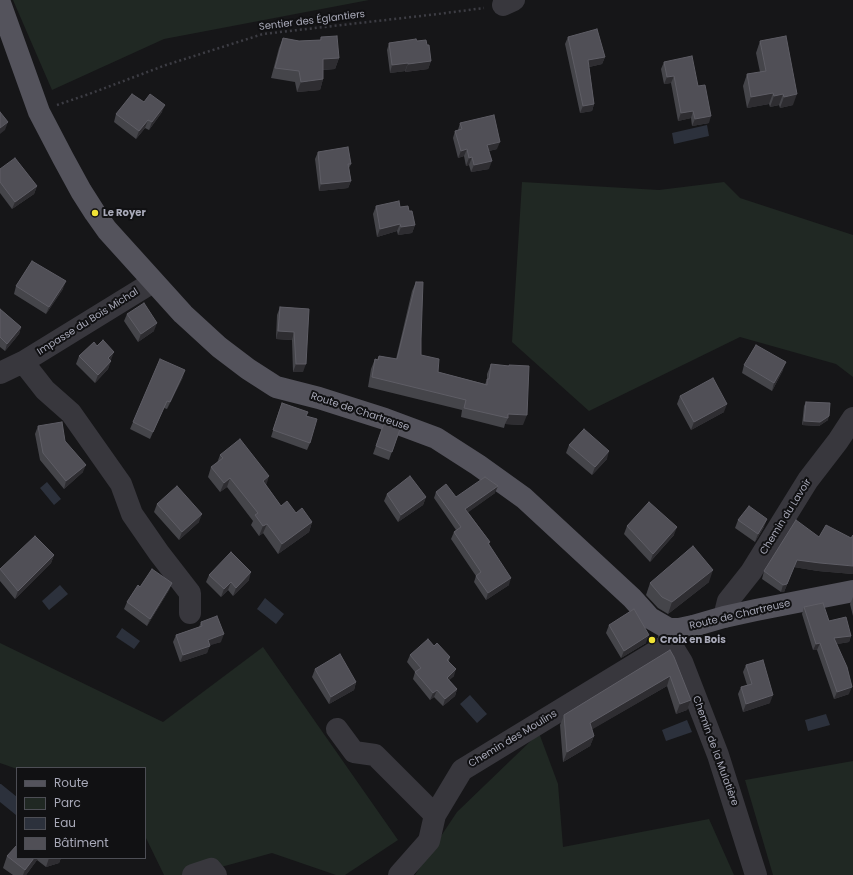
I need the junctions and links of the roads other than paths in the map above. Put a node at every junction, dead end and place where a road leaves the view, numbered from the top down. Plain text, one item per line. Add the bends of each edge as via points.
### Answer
1 (0, 3) edge
2 (153, 282) junction
3 (23, 362) junction
4 (0, 373) edge
5 (853, 418) edge
6 (853, 591) edge
7 (190, 612) dead end
8 (724, 617) junction
9 (670, 637) junction
10 (338, 729) dead end
11 (435, 815) junction
12 (193, 875) edge
13 (216, 875) edge
14 (399, 875) edge
15 (756, 875) edge

1 - 2 main road, Route de Chartreuse via 39,112 81,191 107,230
2 - 3 street, Impasse du Bois Michal
2 - 9 main road, Route de Chartreuse via 219,347 276,387 327,400 436,438 478,465 524,498 632,598
3 - 4 street, Impasse du Bois Michal
3 - 7 street via 44,390 71,413 121,484 132,514 190,593
5 - 8 street, Chemin du Lavoir via 808,480 751,572 728,601
6 - 8 main road, Route de Chartreuse
8 - 9 main road, Route de Chartreuse via 679,629
9 - 11 street, Chemin des Moulins via 662,648 462,770
9 - 15 street, Chemin de la Mulatière via 718,755
10 - 11 street via 354,752 374,755
11 - 14 street, Chemin des Moulins via 428,841
12 - 13 street via 211,869

